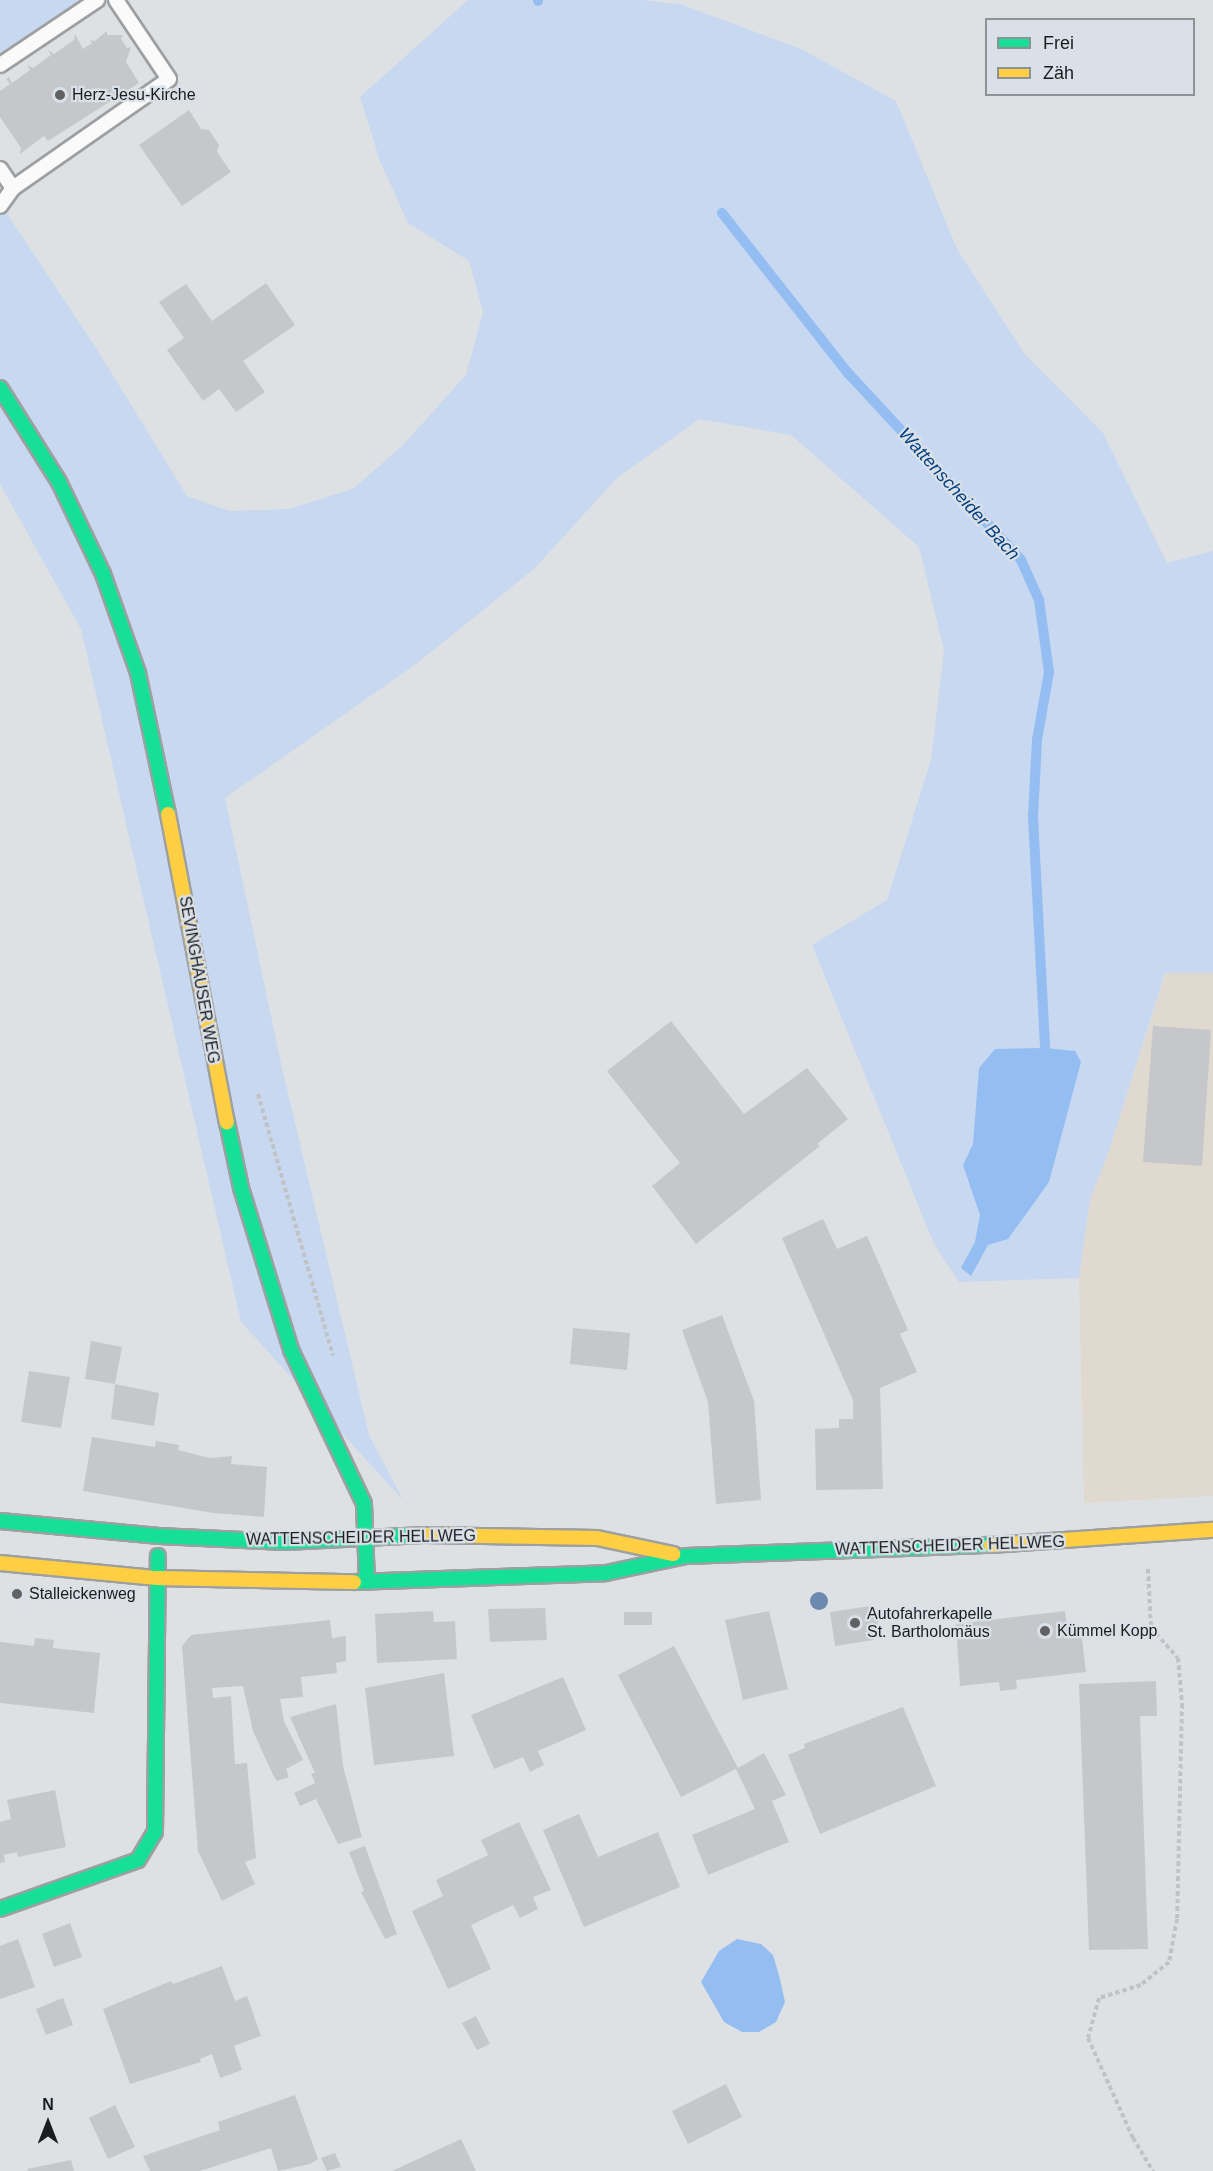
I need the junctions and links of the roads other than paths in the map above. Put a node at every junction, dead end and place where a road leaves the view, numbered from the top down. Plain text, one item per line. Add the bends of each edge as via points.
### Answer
1 (97, 0) edge
2 (116, 0) edge
3 (0, 66) edge
4 (0, 169) edge
5 (14, 188) junction
6 (0, 206) edge
7 (0, 388) edge
8 (0, 1521) edge
9 (1213, 1530) edge
10 (159, 1536) junction
11 (366, 1537) junction
12 (686, 1556) junction
13 (0, 1563) edge
14 (157, 1578) junction
15 (367, 1582) junction
16 (0, 1910) edge

1 - 3 lane
2 - 5 lane via 169,79
4 - 5 lane
5 - 6 lane
7 - 11 main road, SEVINGHAUSER WEG via 59,482 103,574 138,673 159,761 204,1018 241,1188 291,1350 364,1504
8 - 10 main road, WATTENSCHEIDER HELLWEG
9 - 12 main road, WATTENSCHEIDER HELLWEG via 1146,1537
10 - 11 main road, WATTENSCHEIDER HELLWEG via 285,1542
10 - 14 main road
11 - 12 main road, WATTENSCHEIDER HELLWEG via 597,1538
11 - 15 main road, SEVINGHAUSER WEG
12 - 15 main road, WATTENSCHEIDER HELLWEG via 606,1573
13 - 14 main road, WATTENSCHEIDER HELLWEG
14 - 15 main road, WATTENSCHEIDER HELLWEG
14 - 16 main road via 154,1833 138,1860

